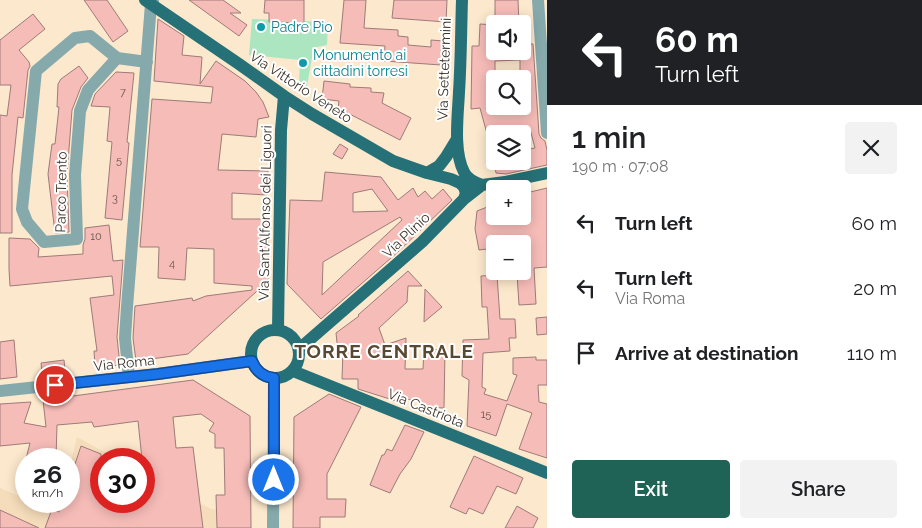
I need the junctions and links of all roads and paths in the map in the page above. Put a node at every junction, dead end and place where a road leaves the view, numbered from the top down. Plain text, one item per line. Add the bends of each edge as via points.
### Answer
1 (462, 0) edge
2 (538, 0) edge
3 (150, 1) edge
4 (117, 58) junction
5 (147, 62) junction
6 (284, 96) junction
7 (547, 133) edge
8 (457, 139) junction
9 (427, 173) junction
10 (547, 173) edge
11 (482, 185) junction
12 (464, 199) junction
13 (278, 330) junction
14 (299, 349) junction
15 (252, 361) junction
16 (293, 370) junction
17 (129, 377) junction
18 (274, 378) junction
19 (0, 391) edge
20 (547, 473) edge
21 (274, 528) edge

1 - 8 main road, Via Settetermini
2 - 7 street
3 - 5 street
3 - 6 main road, Via Vittorio Veneto
4 - 4 street, Parco Trento via 90,36 74,38 36,70 22,209 27,222 44,242 77,240 75,175 80,111 88,90
4 - 5 street
5 - 17 street via 125,338
6 - 9 main road, Via Vittorio Veneto via 393,161
6 - 13 main road, Via Sant'Alfonso dei Liguori
8 - 9 main road via 446,157
8 - 11 main road, Via Settetermini via 464,174
9 - 12 main road, Via Vittorio Veneto via 460,183 466,193
10 - 11 main road
11 - 12 main road, Via Plinio
12 - 14 main road, Via Plinio via 422,242
13 - 14 main road via 290,335
13 - 15 main road via 270,330 256,340 251,352
14 - 16 main road via 300,357
15 - 17 street, Via Roma
15 - 18 main road via 260,373
16 - 18 main road via 286,376
16 - 20 main road, Via Castriota
17 - 19 street, Via Roma
18 - 21 street

